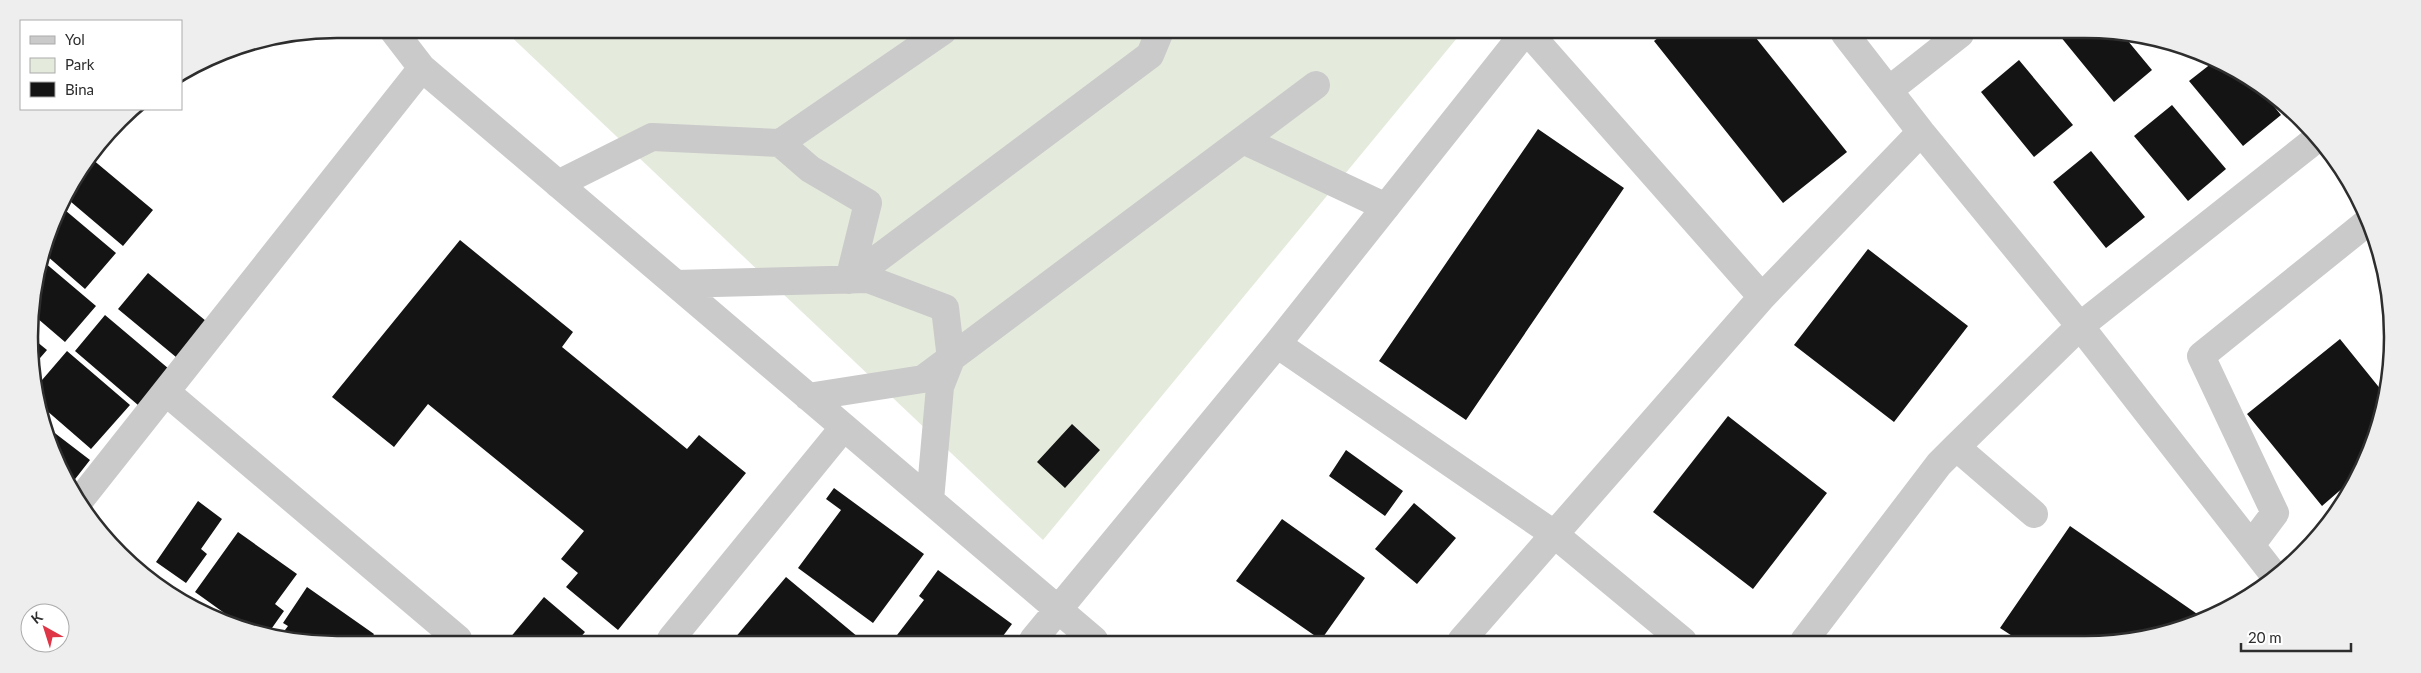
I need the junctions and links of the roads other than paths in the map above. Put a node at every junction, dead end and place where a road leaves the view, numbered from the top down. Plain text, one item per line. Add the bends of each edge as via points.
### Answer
1 (399, 38) edge
2 (933, 38) edge
3 (1157, 38) edge
4 (1520, 38) edge
5 (1533, 38) edge
6 (1848, 38) edge
7 (1955, 38) edge
8 (422, 68) junction
9 (1316, 85) dead end
10 (1888, 90) junction
11 (1921, 132) junction
12 (1243, 140) junction
13 (2312, 142) edge
14 (780, 143) junction
15 (558, 184) junction
16 (1386, 207) junction
17 (2363, 226) edge
18 (849, 280) junction
19 (676, 284) junction
20 (1762, 297) junction
21 (2080, 326) junction
22 (1277, 344) junction
23 (951, 358) junction
24 (166, 392) junction
25 (808, 397) junction
26 (844, 427) junction
27 (1956, 447) junction
28 (84, 495) edge
29 (930, 500) junction
30 (2034, 514) dead end
31 (1554, 534) junction
32 (2251, 545) junction
33 (2271, 570) edge
34 (1057, 608) junction
35 (454, 636) edge
36 (673, 636) edge
37 (1035, 636) edge
38 (1089, 636) edge
39 (1465, 636) edge
40 (1677, 636) edge
41 (1808, 636) edge

1 - 8 street
2 - 14 street
3 - 18 street via 1150,55
4 - 16 street
5 - 20 street
6 - 10 street
7 - 10 street
8 - 15 street
8 - 24 street
9 - 12 street
10 - 11 street
11 - 20 street
11 - 21 street
12 - 16 street
12 - 23 street
13 - 21 street
14 - 15 street via 652,137
14 - 18 street via 810,169 868,203
15 - 19 street
16 - 22 street
17 - 32 street via 2201,356 2276,513
18 - 19 street
18 - 23 street via 868,279 945,308
19 - 25 street
20 - 31 street
21 - 27 street
21 - 32 street
22 - 31 street
22 - 34 street
23 - 25 street via 923,379
23 - 29 street via 940,387
24 - 28 street
24 - 35 street
25 - 26 street
26 - 29 street
26 - 36 street
27 - 30 street
27 - 41 street via 1939,464
29 - 34 street
31 - 39 street
31 - 40 street
32 - 33 street
34 - 37 street
34 - 38 street

